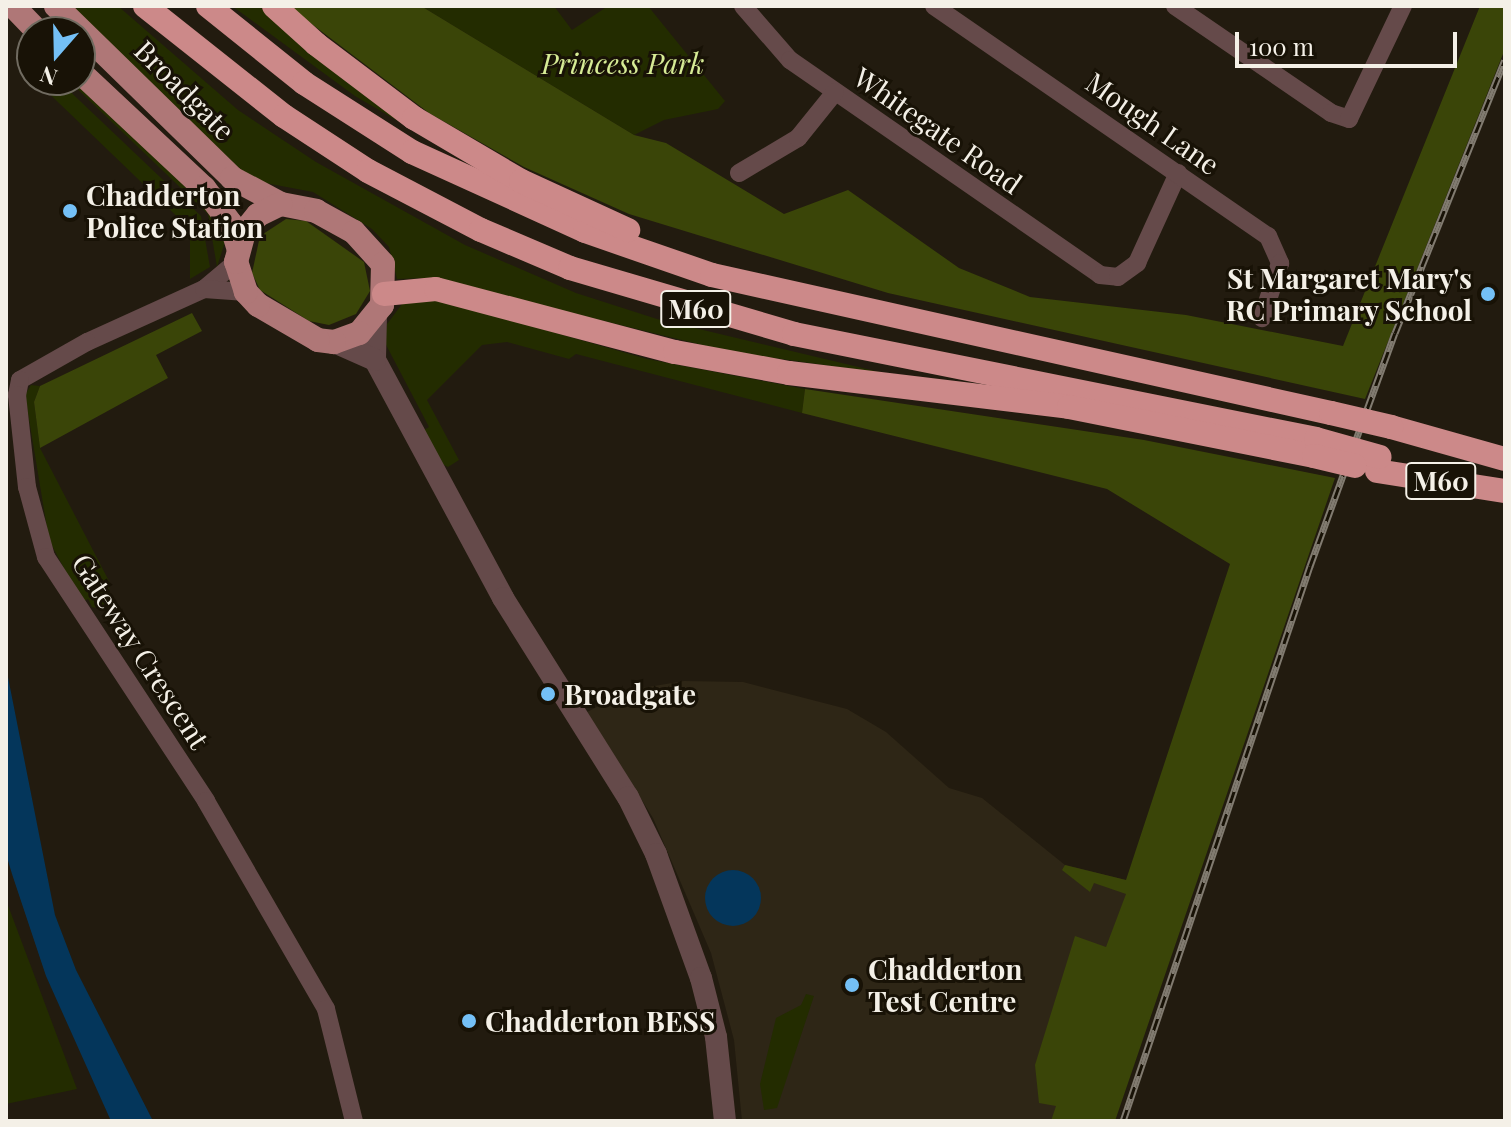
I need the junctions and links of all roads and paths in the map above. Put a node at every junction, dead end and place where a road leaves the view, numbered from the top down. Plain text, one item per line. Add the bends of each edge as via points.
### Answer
1 (56, 6) edge
2 (145, 6) edge
3 (208, 6) edge
4 (274, 6) edge
5 (743, 6) edge
6 (934, 6) edge
7 (1175, 6) edge
8 (1403, 6) edge
9 (96, 87) edge
10 (835, 92) junction
11 (739, 173) dead end
12 (1178, 173) junction
13 (281, 204) junction
14 (237, 255) junction
15 (204, 289) junction
16 (246, 292) junction
17 (380, 304) junction
18 (874, 312) junction
19 (1262, 318) dead end
20 (334, 342) junction
21 (375, 360) junction
22 (1315, 447) junction
23 (1505, 459) edge
24 (1505, 490) edge
25 (354, 1121) edge
26 (725, 1121) edge

1 - 13 main road, Broadgate via 232,178
2 - 22 highway, M60 via 284,116 368,171 481,230 570,268 794,334
3 - 18 highway, M60 via 304,83 412,152 488,191 712,275
4 - 18 highway via 364,83 521,181 665,244
5 - 10 street, Whitegate Road via 790,60
6 - 12 street, Mough Lane
7 - 8 street via 1349,119
9 - 14 main road, Broadgate via 204,188 231,224
10 - 11 street via 798,138
10 - 12 street, Whitegate Road via 1089,268 1118,277 1137,263
12 - 19 street, Mough Lane via 1268,236 1277,249 1278,277
13 - 14 main road via 252,221
13 - 17 main road, Broadgate via 316,211 364,241 383,264
14 - 15 street, Gateway Crescent
14 - 16 main road, Broadgate
15 - 16 street, Gateway Crescent
15 - 25 street, Gateway Crescent via 87,342 20,380 27,487 46,557 206,801 326,1009
16 - 20 main road via 302,333
17 - 20 main road via 359,333
17 - 21 street, Broadgate
17 - 22 highway, M60 via 436,289 675,352 789,373 1069,407
18 - 23 highway, M60, bridge via 1331,413
20 - 21 street
21 - 26 street, Broadgate via 503,598 628,797 656,854 701,978 716,1037
22 - 24 highway, M60, bridge

